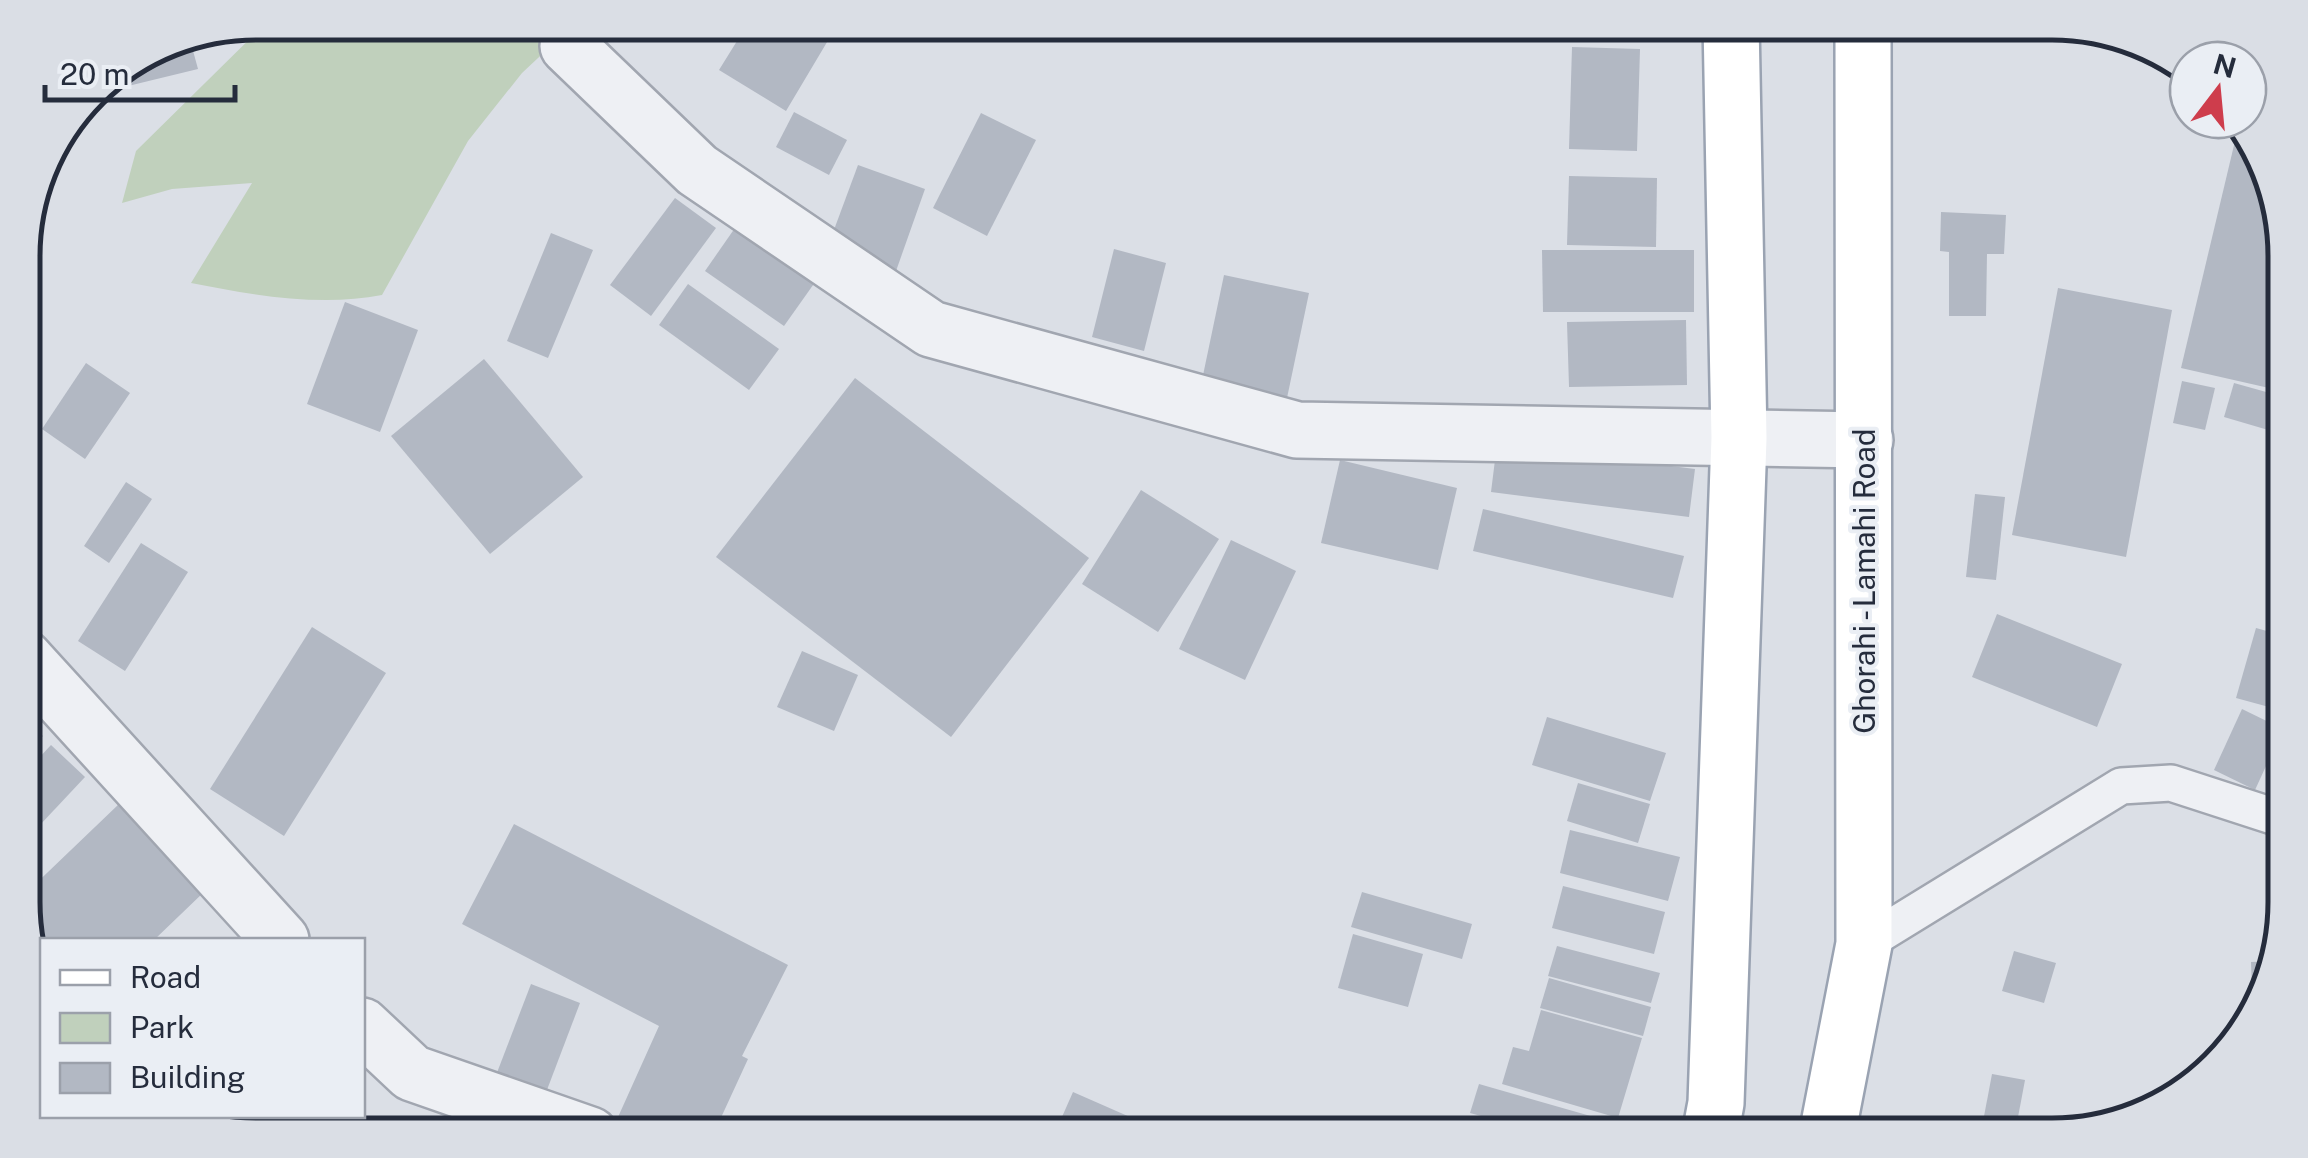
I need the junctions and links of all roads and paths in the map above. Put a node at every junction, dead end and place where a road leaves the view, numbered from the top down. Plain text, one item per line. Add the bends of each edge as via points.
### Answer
1 (1732, 40) edge
2 (1863, 40) edge
3 (568, 46) dead end
4 (1739, 438) junction
5 (1865, 440) junction
6 (40, 676) edge
7 (2268, 814) edge
8 (279, 938) edge
9 (1864, 944) junction
10 (365, 1029) edge
11 (539, 1118) edge
12 (1713, 1118) edge
13 (1831, 1118) edge

1 - 4 main road
2 - 5 main road, Ghorahi - Lamahi Road
3 - 4 street via 697,170 931,329 1297,430
4 - 5 street
4 - 12 main road
5 - 9 main road, Ghorahi - Lamahi Road
6 - 8 street
7 - 9 lane via 2172,783 2121,786
9 - 13 main road, Ghorahi - Lamahi Road
10 - 11 street via 412,1073

